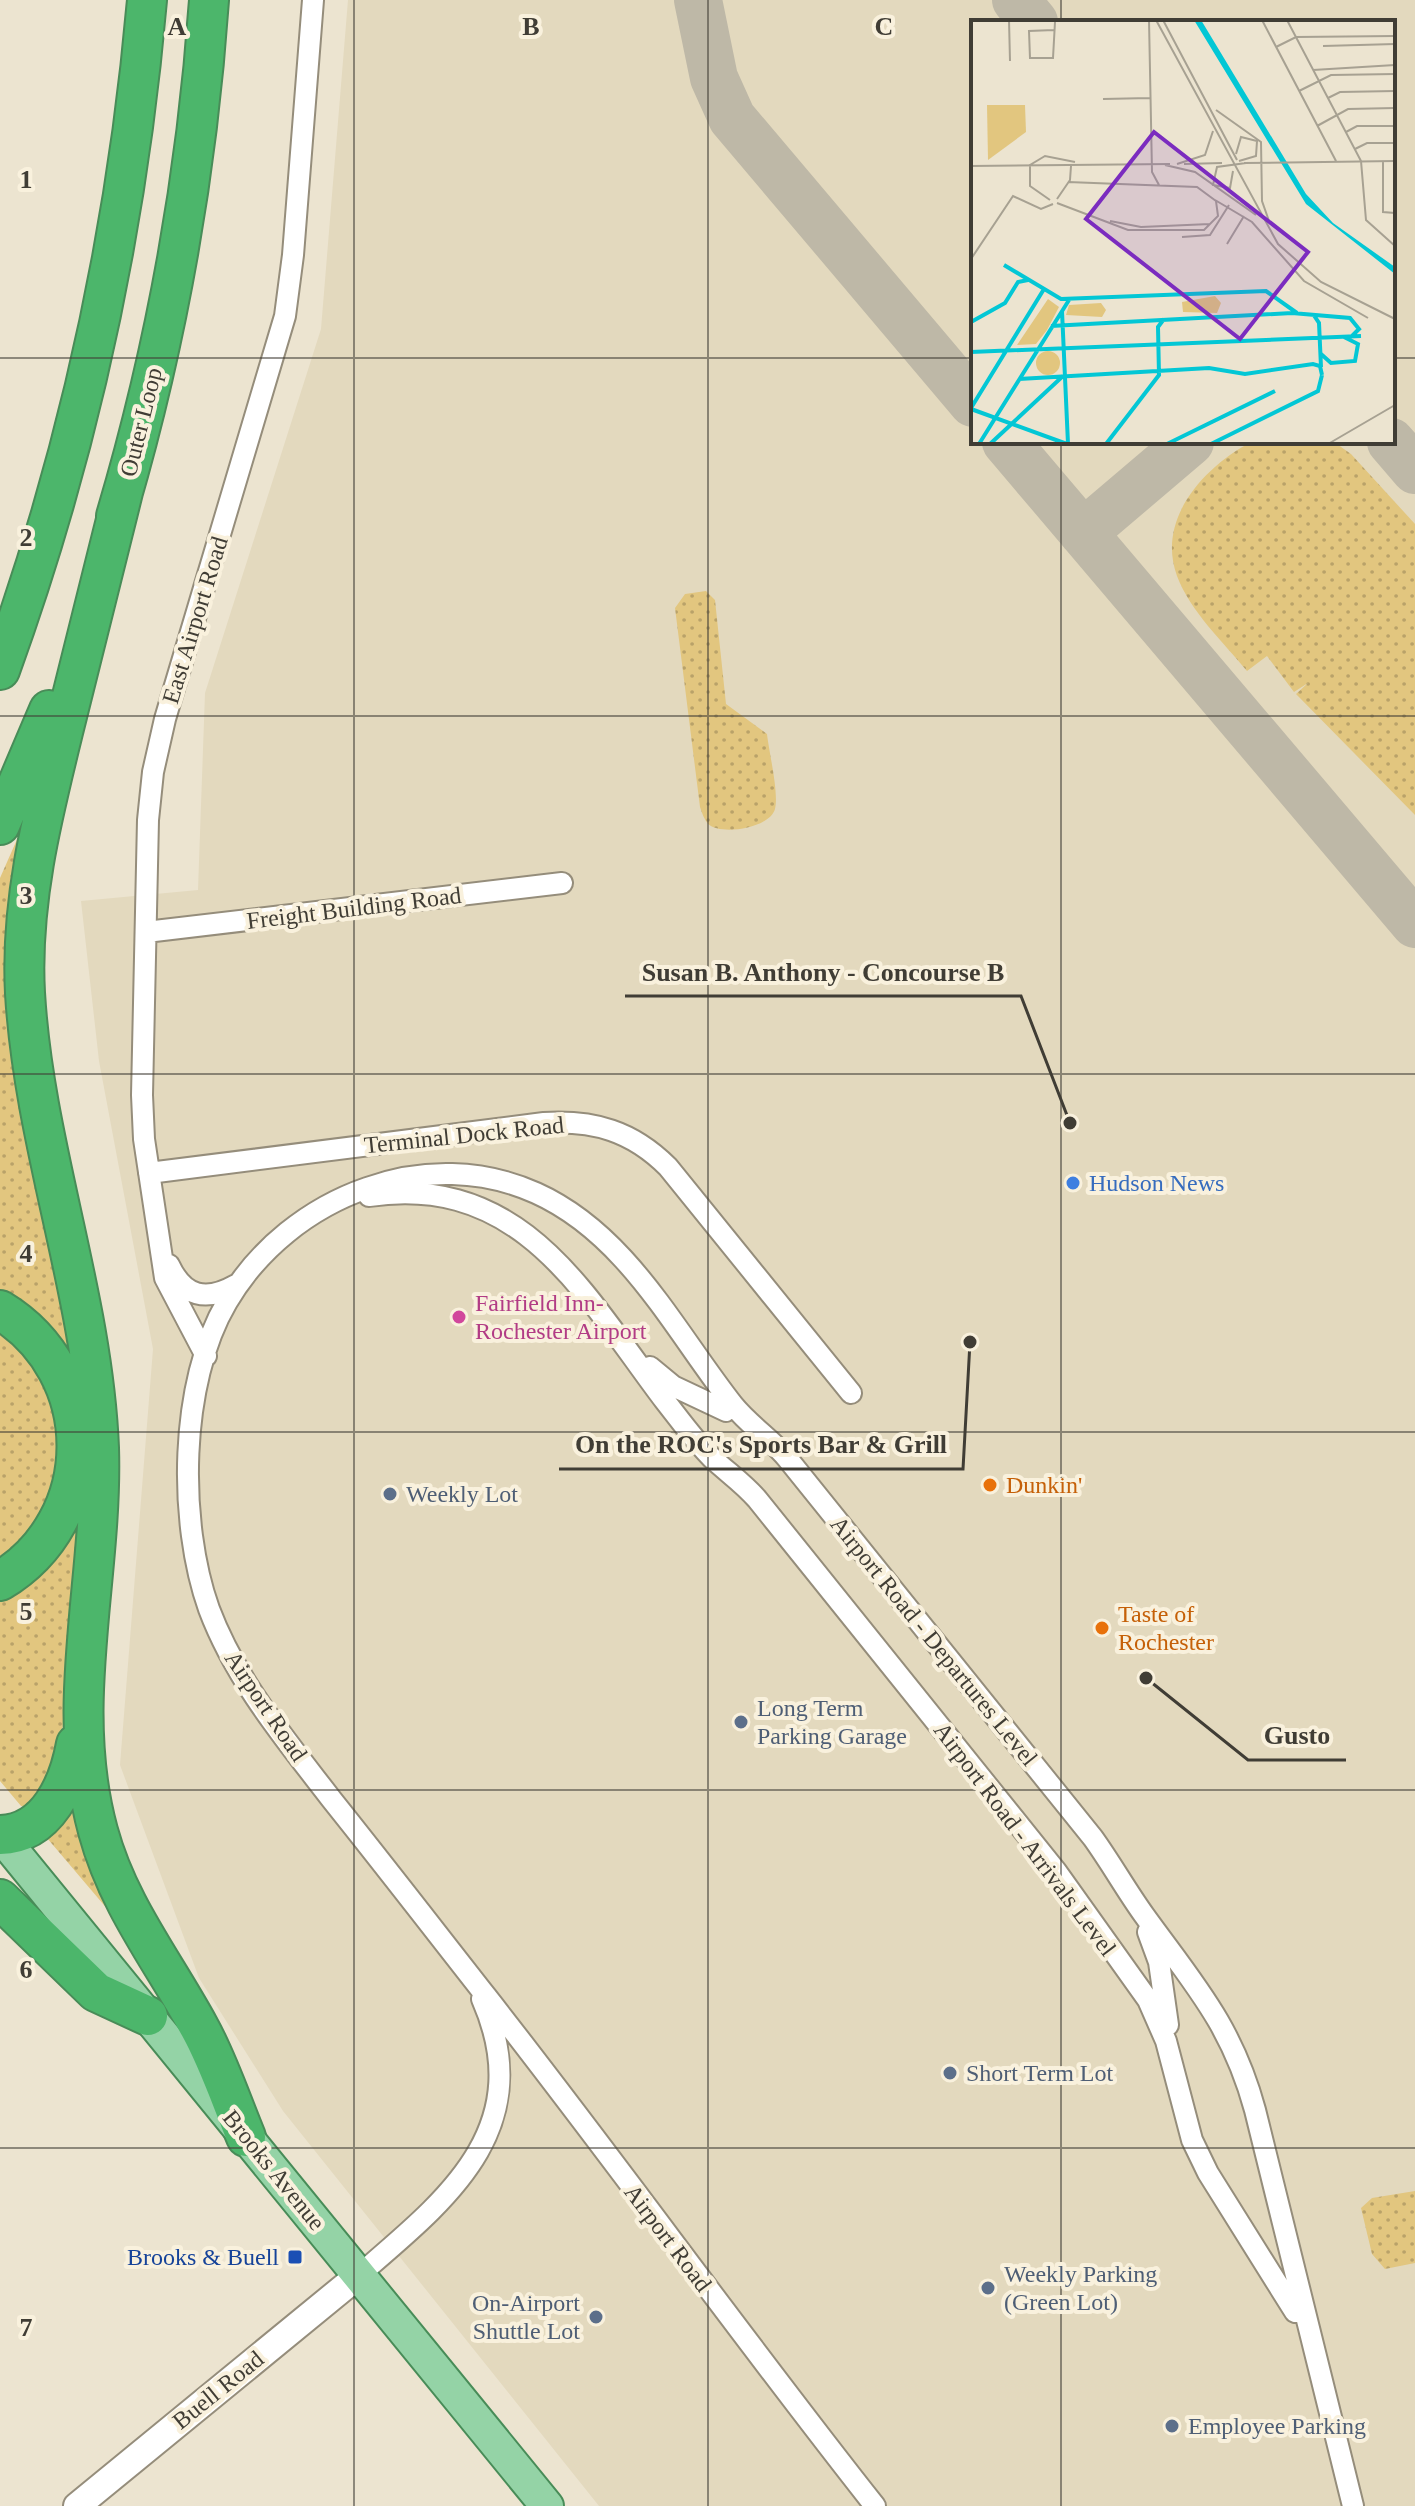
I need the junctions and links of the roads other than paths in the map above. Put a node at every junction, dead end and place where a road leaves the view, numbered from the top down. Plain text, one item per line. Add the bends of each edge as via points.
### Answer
1 (147, 0) edge
2 (209, 0) edge
3 (313, 0) edge
4 (73, 446) junction
5 (123, 492) junction
6 (0, 622) edge
7 (0, 670) edge
8 (0, 825) edge
9 (562, 883) dead end
10 (146, 932) junction
11 (149, 1173) junction
12 (326, 1207) junction
13 (161, 1247) junction
14 (239, 1283) junction
15 (0, 1310) edge
16 (609, 1323) junction
17 (206, 1356) junction
18 (851, 1393) dead end
19 (730, 1408) junction
20 (0, 1581) edge
21 (82, 1686) junction
22 (0, 1835) edge
23 (0, 1899) edge
24 (1144, 1919) junction
25 (464, 1968) junction
26 (148, 2016) junction
27 (1174, 2073) junction
28 (246, 2137) junction
29 (359, 2275) junction
30 (1313, 2353) junction
31 (77, 2506) edge
32 (547, 2506) edge
33 (875, 2506) edge
34 (1353, 2506) edge

1 - 4 highway via 123,208
2 - 5 highway, Outer Loop via 181,233 156,363
3 - 10 street, East Airport Road via 285,316 160,737 149,805
4 - 6 highway
4 - 7 highway
5 - 8 highway, Outer Loop via 71,650
5 - 21 highway via 41,821 25,933 31,1046 97,1422 99,1479
9 - 10 street, Freight Building Road
10 - 11 street, East Airport Road via 142,1095
11 - 13 street, East Airport Road
11 - 18 street, Terminal Dock Road via 544,1123 610,1128 645,1146 674,1174
12 - 14 street, Airport Road via 273,1244
12 - 16 street, Airport Road - Arrivals Level via 393,1193 428,1194 472,1205 535,1239
12 - 19 street, Airport Road - Departures Level via 391,1180 455,1174 516,1185 578,1217 627,1263
13 - 14 street, East Airport Road via 176,1280 202,1296 218,1295
13 - 17 street, East Airport Road via 165,1278
14 - 17 street, Airport Road via 218,1319
15 - 20 highway via 33,1335 58,1369 74,1410 78,1454 71,1492 55,1526 32,1557
16 - 19 street, Airport Road - Arrivals Level via 667,1382
16 - 27 street, Airport Road - Arrivals Level via 694,1437 757,1499 1056,1871 1148,2000
17 - 25 street, Airport Road via 191,1425 188,1492 198,1573 217,1629 269,1719
19 - 24 street, Airport Road - Departures Level via 781,1451 1083,1826
21 - 22 highway via 72,1763 60,1795 33,1824
21 - 28 highway via 87,1778 108,1863 143,1937 200,2028
22 - 26 main road, Brooks Avenue
23 - 26 highway via 96,1992
24 - 27 street, Airport Road - Arrivals Level via 1157,1954
24 - 30 street, Airport Road - Departures Level via 1194,1978 1221,2022 1255,2110
25 - 29 street, Airport Road via 486,2009 496,2049 497,2087 485,2138 450,2194
25 - 33 street, Airport Road
26 - 28 main road, Brooks Avenue
27 - 30 street, Airport Road - Arrivals Level via 1200,2157 1278,2281
28 - 29 main road, Brooks Avenue
29 - 31 street, Buell Road
29 - 32 main road, Brooks Avenue
30 - 34 street

